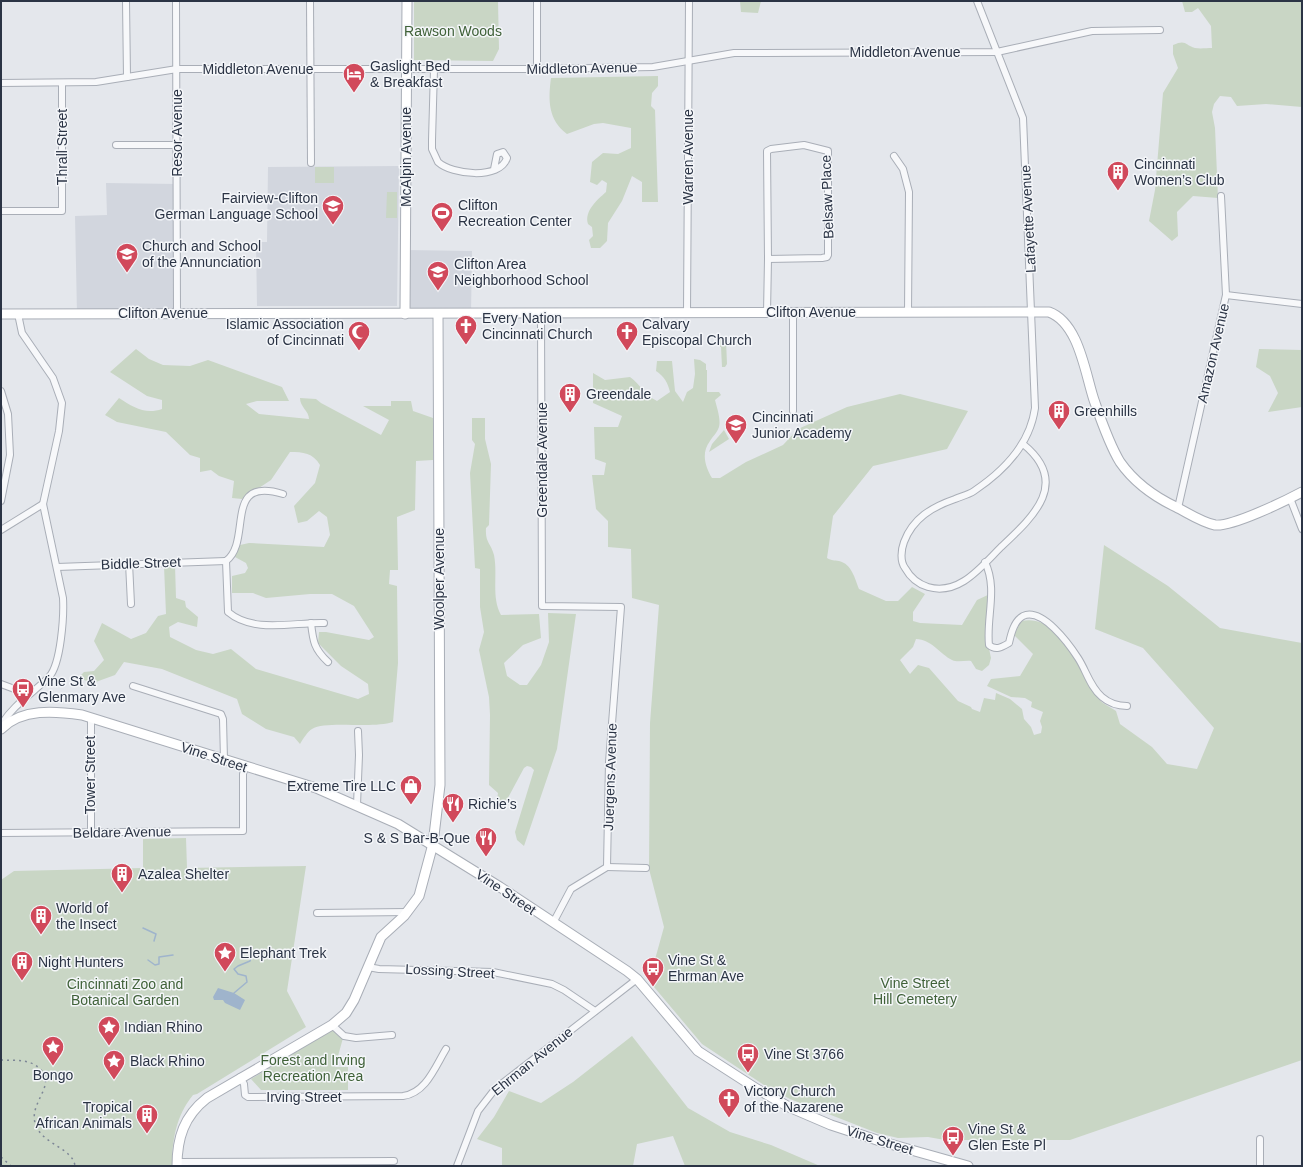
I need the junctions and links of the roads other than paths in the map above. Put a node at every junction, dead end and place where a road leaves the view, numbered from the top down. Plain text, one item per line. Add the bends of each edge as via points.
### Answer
1 (121, 1) edge
2 (126, 1) edge
3 (176, 1) edge
4 (310, 1) edge
5 (407, 1) edge
6 (537, 1) edge
7 (689, 1) edge
8 (977, 1) edge
9 (1160, 30) dead end
10 (997, 52) junction
11 (689, 60) junction
12 (434, 69) junction
13 (537, 69) junction
14 (177, 70) junction
15 (310, 70) junction
16 (406, 70) junction
17 (127, 77) junction
18 (1, 83) edge
19 (62, 83) junction
20 (116, 145) dead end
21 (177, 145) junction
22 (894, 156) dead end
23 (311, 163) dead end
24 (494, 169) dead end
25 (1221, 196) dead end
26 (1, 211) edge
27 (768, 259) junction
28 (1226, 295) junction
29 (1302, 304) edge
30 (687, 312) junction
31 (793, 312) junction
32 (908, 312) junction
33 (1032, 312) junction
34 (177, 313) junction
35 (767, 313) junction
36 (1, 314) edge
37 (18, 314) junction
38 (405, 314) junction
39 (438, 314) junction
40 (541, 314) junction
41 (1, 391) edge
42 (793, 411) dead end
43 (1023, 444) junction
44 (1302, 492) edge
45 (283, 494) dead end
46 (1290, 498) junction
47 (1, 501) edge
48 (43, 504) junction
49 (1178, 508) junction
50 (1302, 529) edge
51 (1, 530) edge
52 (226, 561) junction
53 (985, 562) junction
54 (129, 563) junction
55 (57, 567) junction
56 (131, 604) dead end
57 (621, 607) joint
58 (311, 623) junction
59 (324, 624) dead end
60 (328, 662) dead end
61 (1, 684) edge
62 (133, 686) dead end
63 (28, 694) junction
64 (1128, 706) dead end
65 (91, 718) junction
66 (1, 725) edge
67 (1, 729) edge
68 (358, 731) dead end
69 (224, 760) junction
70 (246, 767) junction
71 (357, 806) junction
72 (90, 832) junction
73 (1, 833) edge
74 (433, 844) junction
75 (607, 867) junction
76 (646, 868) dead end
77 (408, 912) junction
78 (317, 913) dead end
79 (553, 923) junction
80 (368, 967) junction
81 (637, 979) junction
82 (595, 1011) junction
83 (332, 1025) junction
84 (392, 1035) dead end
85 (446, 1049) dead end
86 (240, 1077) junction
87 (1260, 1140) dead end
88 (394, 1161) dead end
89 (177, 1164) edge
90 (957, 1165) edge
91 (457, 1166) edge
92 (968, 1166) edge
93 (1260, 1166) edge

1 - 2 street
2 - 17 street
3 - 14 street, Resor Avenue
4 - 15 street
5 - 16 main road, McAlpin Avenue
6 - 13 street
7 - 11 street, Warren Avenue
8 - 10 street, Lafayette Avenue
9 - 10 street, Middleton Avenue via 1092,31
10 - 11 street, Middleton Avenue via 734,53
10 - 33 street, Lafayette Avenue via 1023,118
11 - 13 street, Middleton Avenue via 653,67
11 - 30 street, Warren Avenue
12 - 13 street, Middleton Avenue
12 - 16 street, Middleton Avenue
12 - 24 street via 434,156 444,167 457,172 483,173
14 - 15 street, Middleton Avenue
14 - 17 street, Middleton Avenue
14 - 21 street, Resor Avenue
15 - 16 street, Middleton Avenue
15 - 23 street
16 - 38 main road, McAlpin Avenue
17 - 19 street, Middleton Avenue via 96,82
18 - 19 street, Middleton Avenue
19 - 26 street, Thrall Street via 62,211
20 - 21 street
21 - 34 street, Resor Avenue
22 - 32 street via 903,169 908,192
25 - 28 street, Amazon Avenue
27 - 27 street, Belsaw Place via 827,257 827,149 804,145 767,151
27 - 35 street, Belsaw Place
28 - 29 street
28 - 49 street, Amazon Avenue
30 - 35 main road, Clifton Avenue
30 - 40 main road, Clifton Avenue
31 - 32 main road, Clifton Avenue
31 - 35 main road, Clifton Avenue
31 - 42 street
32 - 33 main road, Clifton Avenue
33 - 43 street, Lafayette Avenue via 1035,408 1031,428
33 - 49 main road, Clifton Avenue via 1058,315 1065,324 1078,349 1094,400 1120,462 1146,489
34 - 37 main road, Clifton Avenue
34 - 38 main road, Clifton Avenue
36 - 37 main road, Clifton Avenue
37 - 48 street via 20,329 52,378 62,403 59,431
38 - 39 main road, Clifton Avenue
39 - 40 main road, Clifton Avenue
39 - 74 main road, Woolper Avenue via 440,784
40 - 57 street, Greendale Avenue via 542,606
41 - 47 street via 8,414 10,455
43 - 53 street, Lafayette Avenue via 1032,451 1041,465 1045,481 1042,499 1029,521
43 - 53 street, Lafayette Avenue via 1003,467 975,490 922,515 912,527 903,545 902,559 906,570 919,583 933,588 957,586 972,576
44 - 46 main road, Clifton Avenue
45 - 52 street via 268,489 258,491 249,497 244,504 235,549
46 - 49 main road, Clifton Avenue via 1220,525 1209,523
46 - 50 street
48 - 51 street
48 - 55 street
52 - 54 street, Biddle Street
52 - 58 street via 228,612 234,617 263,626
53 - 64 street via 992,587 989,645 998,649 1009,643 1014,627 1023,616 1031,614 1040,617 1066,640 1101,695 1112,703
54 - 55 street, Biddle Street
54 - 56 street
55 - 63 street via 63,610 56,665 50,676
57 - 75 street, Juergens Avenue via 609,762
58 - 59 street
58 - 60 street via 313,641 318,653
61 - 63 street
62 - 69 street via 221,714
63 - 66 street
65 - 67 main road, Vine Street via 69,713 40,712 17,718
65 - 69 main road, Vine Street
65 - 72 street, Tower Street
68 - 71 street
69 - 70 main road, Vine Street
70 - 71 main road, Vine Street via 316,788
70 - 72 street, Beldare Avenue via 243,774 244,831
71 - 74 main road, Vine Street via 398,824
72 - 73 street, Beldare Avenue
74 - 77 main road, Woolper Avenue via 422,888
74 - 79 main road, Vine Street
75 - 76 street
75 - 79 street via 571,889
77 - 78 street
77 - 80 main road, Woolper Avenue via 381,937
79 - 81 main road, Vine Street
80 - 82 street, Lossing Street via 493,972 559,987
80 - 83 main road, Woolper Avenue via 350,1006
81 - 82 street, Ehrman Avenue
81 - 90 main road, Vine Street via 698,1051 789,1108 831,1125
82 - 91 street, Ehrman Avenue via 495,1089 478,1111
83 - 84 street via 344,1036 356,1038
83 - 86 main road, Woolper Avenue
85 - 86 street, Irving Street via 420,1089 408,1096 248,1097
86 - 89 main road, Woolper Avenue via 193,1110 179,1138
87 - 93 street
88 - 89 street
90 - 92 main road, Vine Street

